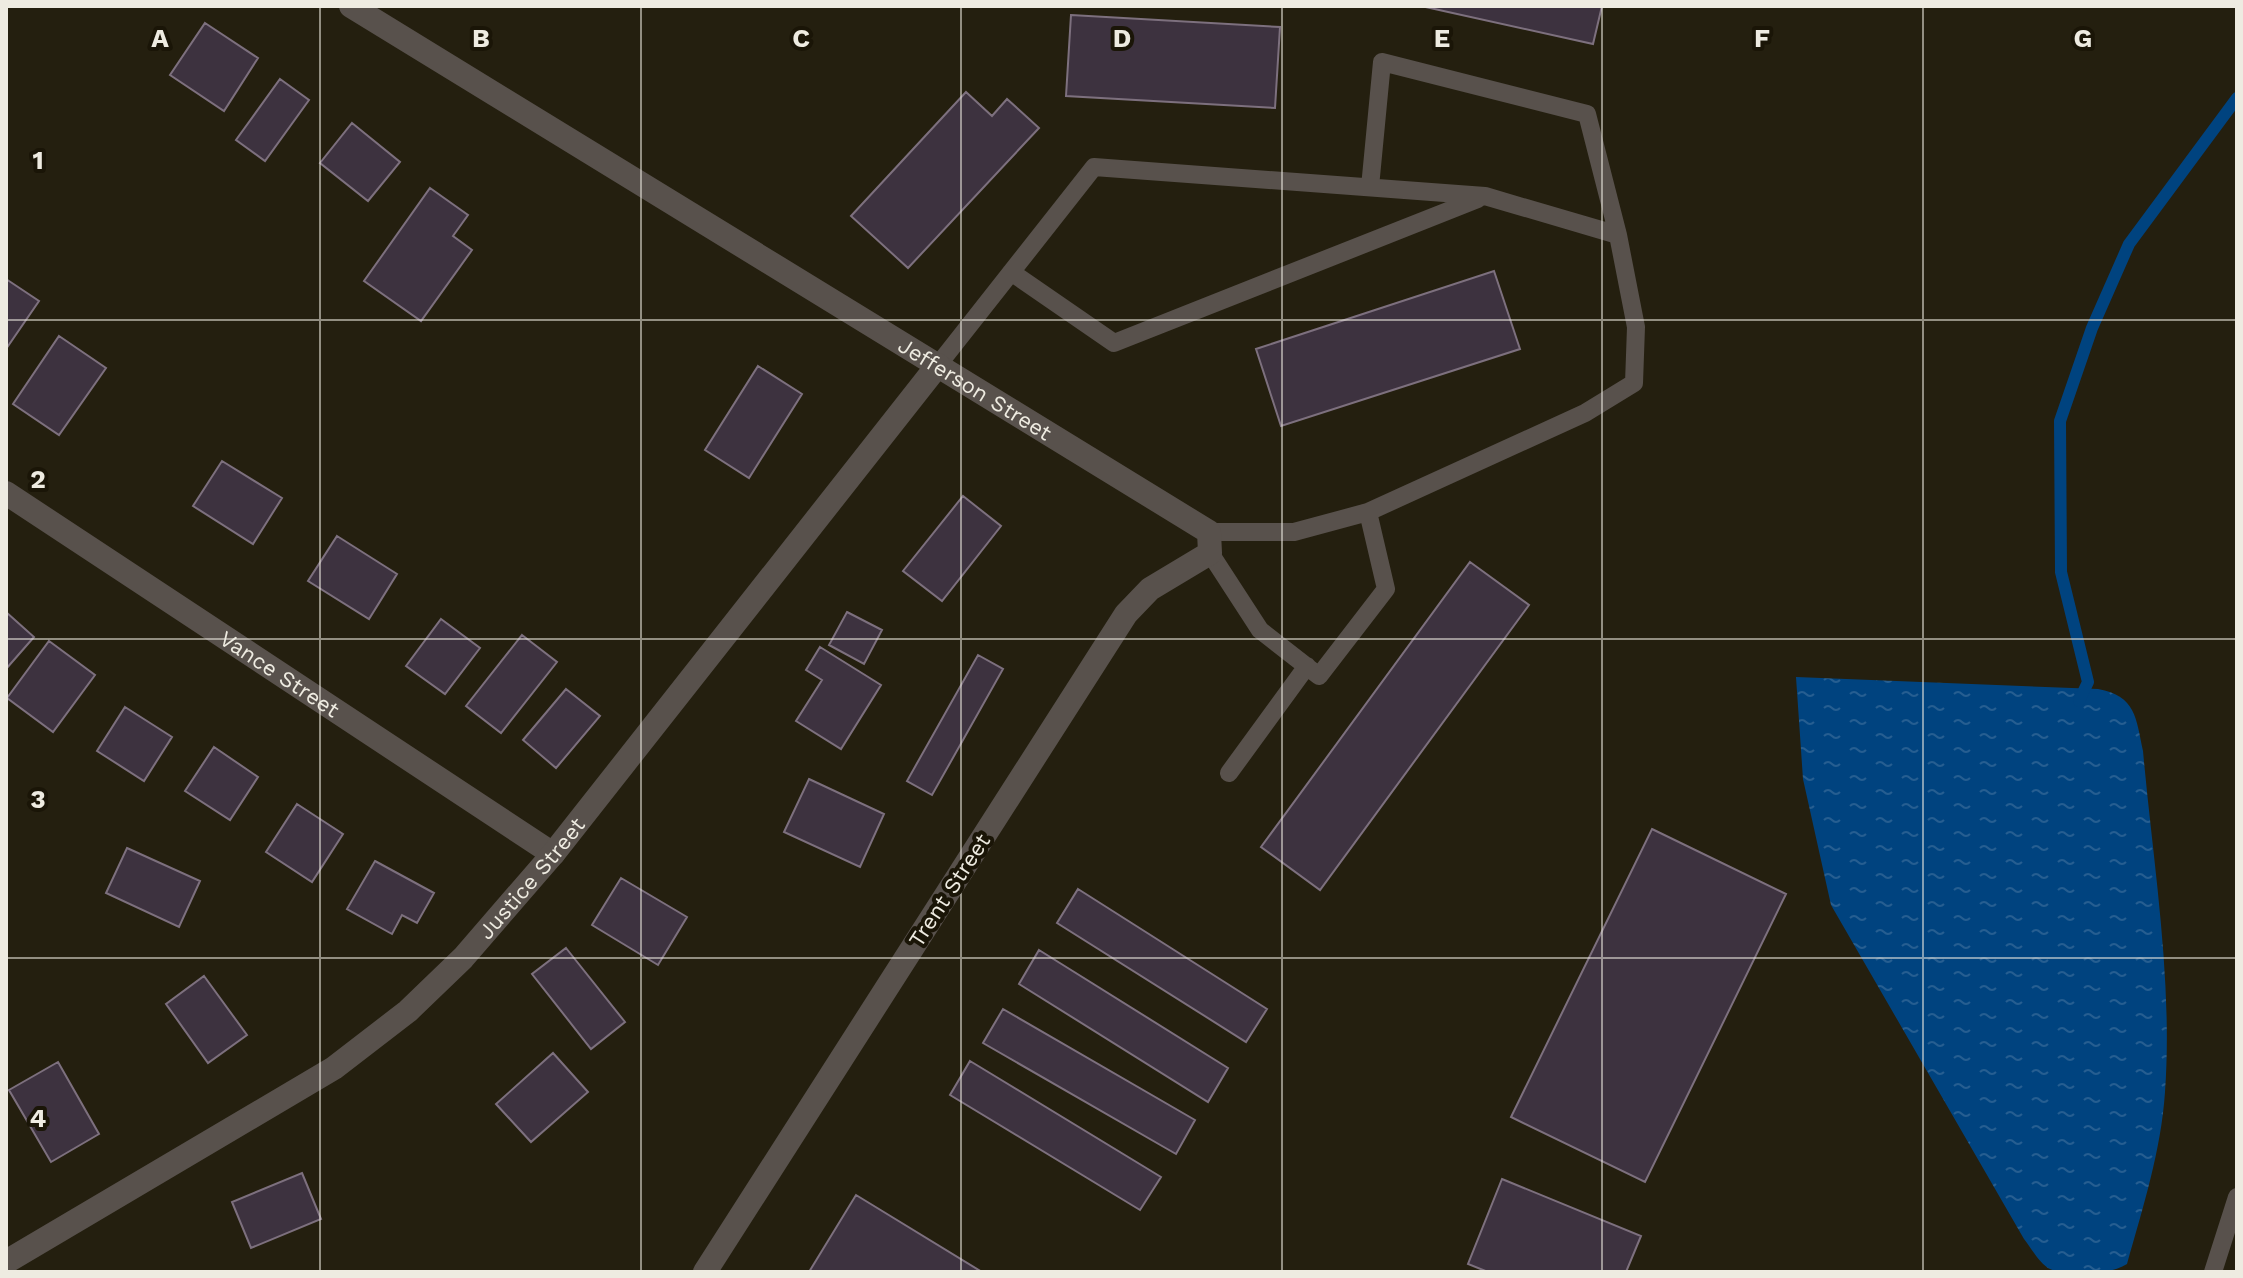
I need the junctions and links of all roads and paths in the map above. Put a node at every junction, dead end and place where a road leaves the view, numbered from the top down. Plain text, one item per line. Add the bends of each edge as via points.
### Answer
1 (351, 6) edge
2 (1370, 187) junction
3 (1485, 196) junction
4 (1618, 235) junction
5 (1011, 272) junction
6 (938, 365) junction
7 (6, 493) edge
8 (1368, 512) junction
9 (1210, 543) junction
10 (1307, 666) junction
11 (1229, 773) dead end
12 (553, 854) junction
13 (2237, 1197) edge
14 (6, 1262) edge
15 (705, 1272) edge
16 (2213, 1272) edge

1 - 6 street, Jefferson Street
2 - 3 lane
2 - 4 lane via 1382,62 1587,114
2 - 5 lane via 1094,167
3 - 4 lane
3 - 5 lane via 1114,343
4 - 8 lane via 1636,327 1634,383 1585,413
5 - 6 lane
6 - 9 street, Jefferson Street
6 - 12 street, Justice Street
7 - 12 street, Vance Street
8 - 9 lane via 1294,532
8 - 10 lane via 1386,589 1319,676
9 - 10 lane via 1260,630
9 - 15 street, Trent Street via 1126,614
10 - 11 lane
12 - 14 street, Justice Street via 452,969 334,1068
13 - 16 lane

